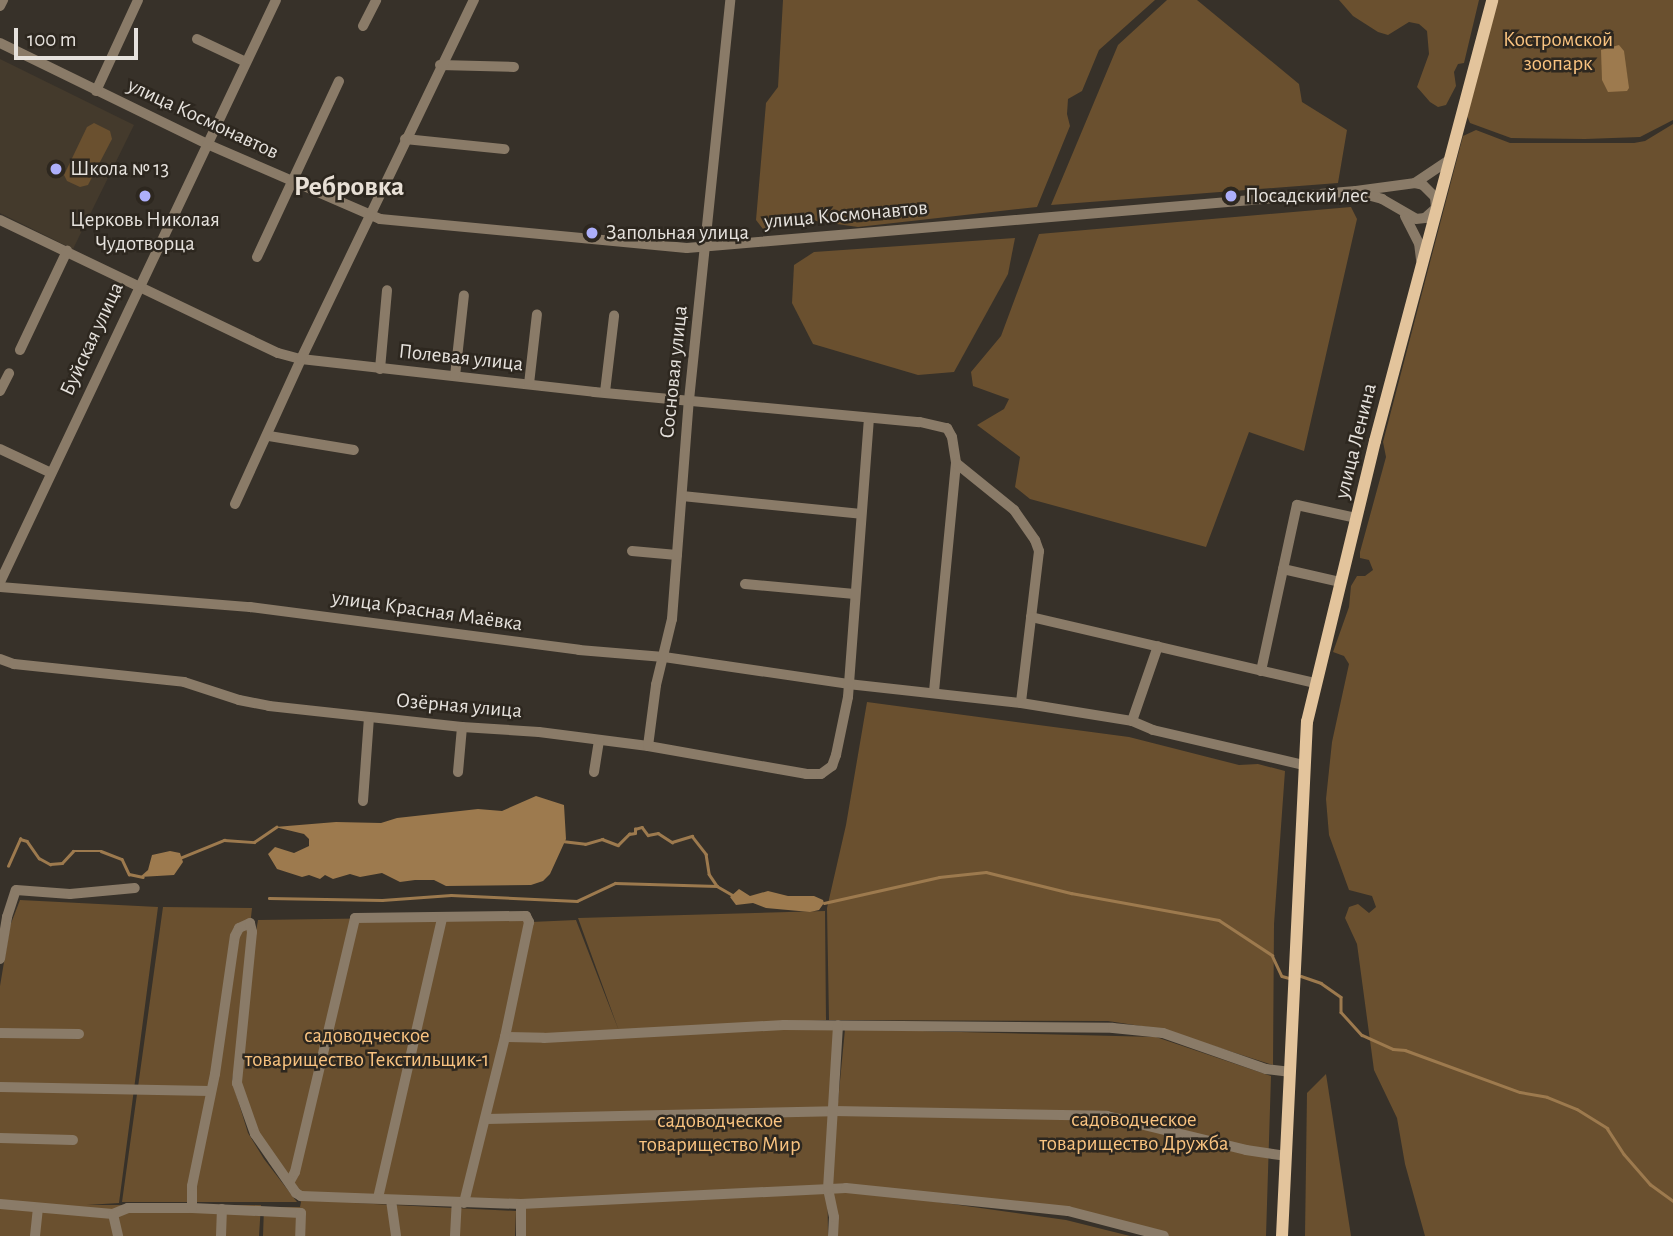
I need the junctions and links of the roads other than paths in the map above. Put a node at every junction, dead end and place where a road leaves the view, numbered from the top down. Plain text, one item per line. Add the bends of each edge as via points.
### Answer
1 (3, 0) edge
2 (138, 0) edge
3 (276, 0) edge
4 (376, 0) edge
5 (474, 0) edge
6 (727, 0) edge
7 (1492, 0) edge
8 (0, 6) edge
9 (363, 26) dead end
10 (197, 40) dead end
11 (0, 43) edge
12 (246, 62) junction
13 (440, 65) junction
14 (514, 67) dead end
15 (339, 81) dead end
16 (96, 91) junction
17 (405, 139) junction
18 (207, 144) junction
19 (505, 149) dead end
20 (1448, 160) junction
21 (292, 181) junction
22 (1415, 183) junction
23 (1356, 191) junction
24 (1398, 208) junction
25 (1436, 208) junction
26 (371, 216) junction
27 (0, 219) edge
28 (705, 247) junction
29 (67, 251) junction
30 (257, 257) dead end
31 (1421, 265) junction
32 (139, 286) junction
33 (387, 290) dead end
34 (464, 295) dead end
35 (537, 314) dead end
36 (614, 316) dead end
37 (20, 350) dead end
38 (301, 359) junction
39 (380, 369) junction
40 (9, 373) dead end
41 (455, 376) junction
42 (529, 384) junction
43 (0, 391) edge
44 (605, 392) junction
45 (690, 400) junction
46 (869, 419) junction
47 (269, 436) junction
48 (0, 449) edge
49 (354, 450) dead end
50 (956, 463) junction
51 (51, 473) junction
52 (682, 496) junction
53 (235, 504) dead end
54 (861, 514) junction
55 (1356, 518) junction
56 (632, 551) dead end
57 (677, 555) junction
58 (1283, 569) junction
59 (1340, 582) junction
60 (745, 584) dead end
61 (0, 585) edge
62 (855, 594) junction
63 (1031, 617) junction
64 (1158, 646) junction
65 (664, 657) junction
66 (0, 659) edge
67 (1261, 671) junction
68 (1315, 683) junction
69 (848, 684) junction
70 (934, 692) junction
71 (1021, 703) junction
72 (369, 717) junction
73 (1132, 721) junction
74 (462, 727) junction
75 (599, 740) junction
76 (648, 746) junction
77 (1303, 765) junction
78 (458, 772) dead end
79 (594, 772) dead end
80 (363, 801) dead end
81 (135, 888) dead end
82 (442, 918) junction
83 (0, 960) edge
84 (838, 1025) junction
85 (0, 1033) edge
86 (79, 1034) dead end
87 (505, 1037) junction
88 (1289, 1072) junction
89 (0, 1087) edge
90 (209, 1091) junction
91 (833, 1111) junction
92 (486, 1119) junction
93 (0, 1138) edge
94 (74, 1140) dead end
95 (1286, 1156) junction
96 (290, 1181) junction
97 (828, 1189) junction
98 (378, 1198) junction
99 (391, 1200) junction
100 (460, 1203) junction
101 (521, 1203) junction
102 (0, 1204) edge
103 (38, 1208) junction
104 (192, 1208) junction
105 (222, 1209) junction
106 (113, 1214) junction
107 (35, 1236) edge
108 (118, 1236) edge
109 (222, 1236) edge
110 (300, 1236) edge
111 (396, 1236) edge
112 (455, 1236) edge
113 (521, 1236) edge
114 (833, 1236) edge
115 (1164, 1236) edge
116 (1282, 1236) edge

1 - 8 street
2 - 16 street
3 - 12 street, Буйская улица
4 - 9 street
5 - 13 street
6 - 28 street, Сосновая улица
7 - 20 main road, улица Ленина
10 - 12 street
11 - 16 street, улица Космонавтов
12 - 18 street, Буйская улица
13 - 14 street
13 - 17 street
15 - 21 street
16 - 18 street, улица Космонавтов
17 - 19 street
17 - 26 street
18 - 21 street, улица Космонавтов
18 - 32 street, Буйская улица
20 - 22 street
20 - 25 main road, улица Ленина
21 - 26 street, улица Космонавтов
21 - 30 street
22 - 23 street, улица Космонавтов
22 - 25 street via 1430,190
23 - 24 street
23 - 28 street, улица Космонавтов
24 - 25 street via 1416,219
24 - 31 street via 1413,226
25 - 31 main road, улица Ленина
26 - 28 street, улица Космонавтов
26 - 38 street
27 - 29 street, Полевая улица
28 - 45 street, Сосновая улица
29 - 32 street, Полевая улица
29 - 37 street
31 - 55 main road, улица Ленина
32 - 38 street, Полевая улица via 278,353
32 - 51 street, Буйская улица
33 - 39 street
34 - 41 street
35 - 42 street
36 - 44 street
38 - 39 street, Полевая улица
38 - 47 street
39 - 41 street, Полевая улица
40 - 43 street
41 - 42 street, Полевая улица
42 - 44 street, Полевая улица
44 - 45 street, Полевая улица
45 - 46 street, Полевая улица
45 - 52 street, Сосновая улица
46 - 50 street, Полевая улица via 947,428
46 - 54 street
47 - 49 street
47 - 53 street
48 - 51 street
50 - 63 street via 1014,510 1035,540 1039,551
50 - 70 street
51 - 61 street, Буйская улица
52 - 54 street
52 - 57 street, Сосновая улица
54 - 62 street
55 - 58 street via 1297,505
55 - 59 main road, улица Ленина
56 - 57 street
57 - 65 street, Сосновая улица
58 - 59 street
58 - 67 street
59 - 68 main road, улица Ленина
60 - 62 street
61 - 65 street, улица Красная Маёвка via 238,606
62 - 69 street
63 - 64 street
63 - 71 street
64 - 67 street
64 - 73 street
65 - 69 street, улица Красная Маёвка
65 - 76 street, Сосновая улица
66 - 72 street, Озёрная улица via 184,682 239,700
67 - 68 street
68 - 77 main road, улица Ленина
69 - 70 street, улица Красная Маёвка
69 - 76 street, Озёрная улица via 836,755 832,766 821,774
70 - 71 street, улица Красная Маёвка
71 - 73 street, улица Красная Маёвка
72 - 74 street, Озёрная улица
72 - 80 street
73 - 77 street, улица Красная Маёвка
74 - 75 street, Озёрная улица
74 - 78 street
75 - 76 street, Озёрная улица
75 - 79 street
77 - 88 main road, улица Ленина
81 - 83 street via 70,894 16,890
82 - 87 street via 528,918
82 - 96 street via 355,918
82 - 98 street
84 - 87 street
84 - 88 street via 1146,1030 1266,1069
84 - 91 street
85 - 86 street
87 - 92 street
88 - 95 main road, улица Ленина
89 - 90 street
90 - 96 street via 235,936 250,923 237,1083 255,1134
90 - 104 street
91 - 92 street
91 - 95 street via 1107,1116
91 - 97 street
92 - 100 street
93 - 94 street
95 - 116 main road, улица Ленина
96 - 98 street via 301,1196
97 - 101 street
97 - 114 street
97 - 115 street via 1007,1203 1068,1212
98 - 99 street
99 - 100 street
99 - 111 street
100 - 101 street
100 - 112 street
101 - 113 street
102 - 103 street
103 - 106 street
103 - 107 street
104 - 105 street
104 - 106 street via 128,1208
105 - 109 street
105 - 110 street via 301,1213
106 - 108 street

